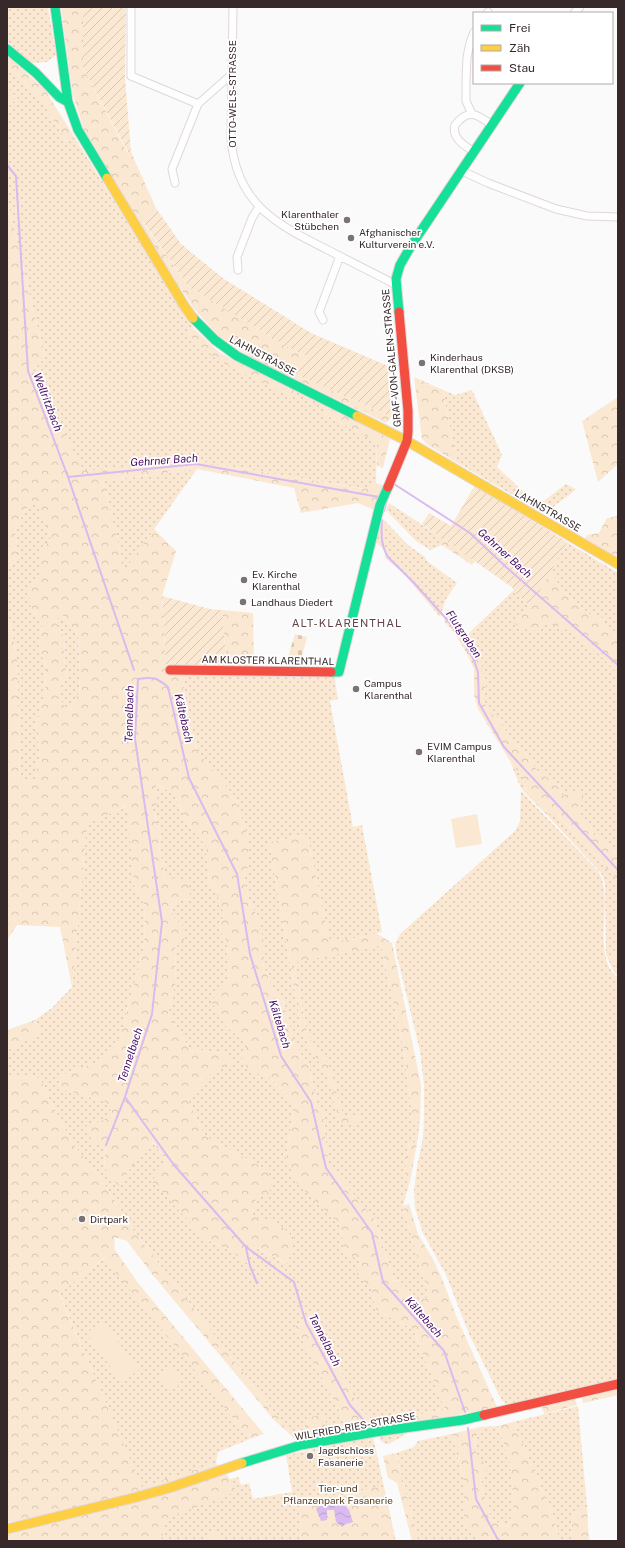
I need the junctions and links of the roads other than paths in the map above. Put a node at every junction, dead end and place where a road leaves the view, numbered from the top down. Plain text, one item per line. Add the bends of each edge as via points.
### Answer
1 (54, 7) edge
2 (131, 7) edge
3 (233, 7) edge
4 (473, 35) edge
5 (7, 49) edge
6 (232, 74) junction
7 (519, 84) edge
8 (68, 102) junction
9 (198, 104) junction
10 (472, 114) junction
11 (492, 125) junction
12 (474, 152) junction
13 (462, 171) junction
14 (175, 183) dead end
15 (259, 207) junction
16 (618, 217) edge
17 (340, 256) junction
18 (238, 270) dead end
19 (396, 285) junction
20 (323, 320) dead end
21 (406, 441) junction
22 (618, 564) edge
23 (170, 670) dead end
24 (618, 1384) edge
25 (7, 1529) edge

1 - 8 street, LAHNSTRASSE
2 - 9 street via 131,76
3 - 6 street, OTTO-WELS-STRASSE
4 - 10 street via 467,57 466,80 466,101
5 - 8 street via 36,73 59,97
6 - 9 street
6 - 15 street, OTTO-WELS-STRASSE via 230,138 233,158 243,184
7 - 11 street, GRAF-VON-GALEN-STRASSE
8 - 21 street, LAHNSTRASSE via 82,137 185,307 203,330 241,358
9 - 14 street via 172,169
10 - 11 street via 480,116
10 - 12 street via 460,119 454,128 459,141
11 - 12 street, GRAF-VON-GALEN-STRASSE
12 - 13 street, GRAF-VON-GALEN-STRASSE
13 - 16 street via 556,209 587,216
13 - 19 street, GRAF-VON-GALEN-STRASSE via 403,259 397,273
15 - 17 street, OTTO-WELS-STRASSE via 283,226
15 - 18 street via 237,257
17 - 19 street, OTTO-WELS-STRASSE
17 - 20 street via 319,312
19 - 21 street, GRAF-VON-GALEN-STRASSE via 408,411
21 - 22 street, LAHNSTRASSE
21 - 23 street, AM KLOSTER KLARENTHAL via 380,505 339,672
24 - 25 street, WILFRIED-RIES-STRASSE via 463,1420 375,1432 301,1446 223,1468 169,1488

